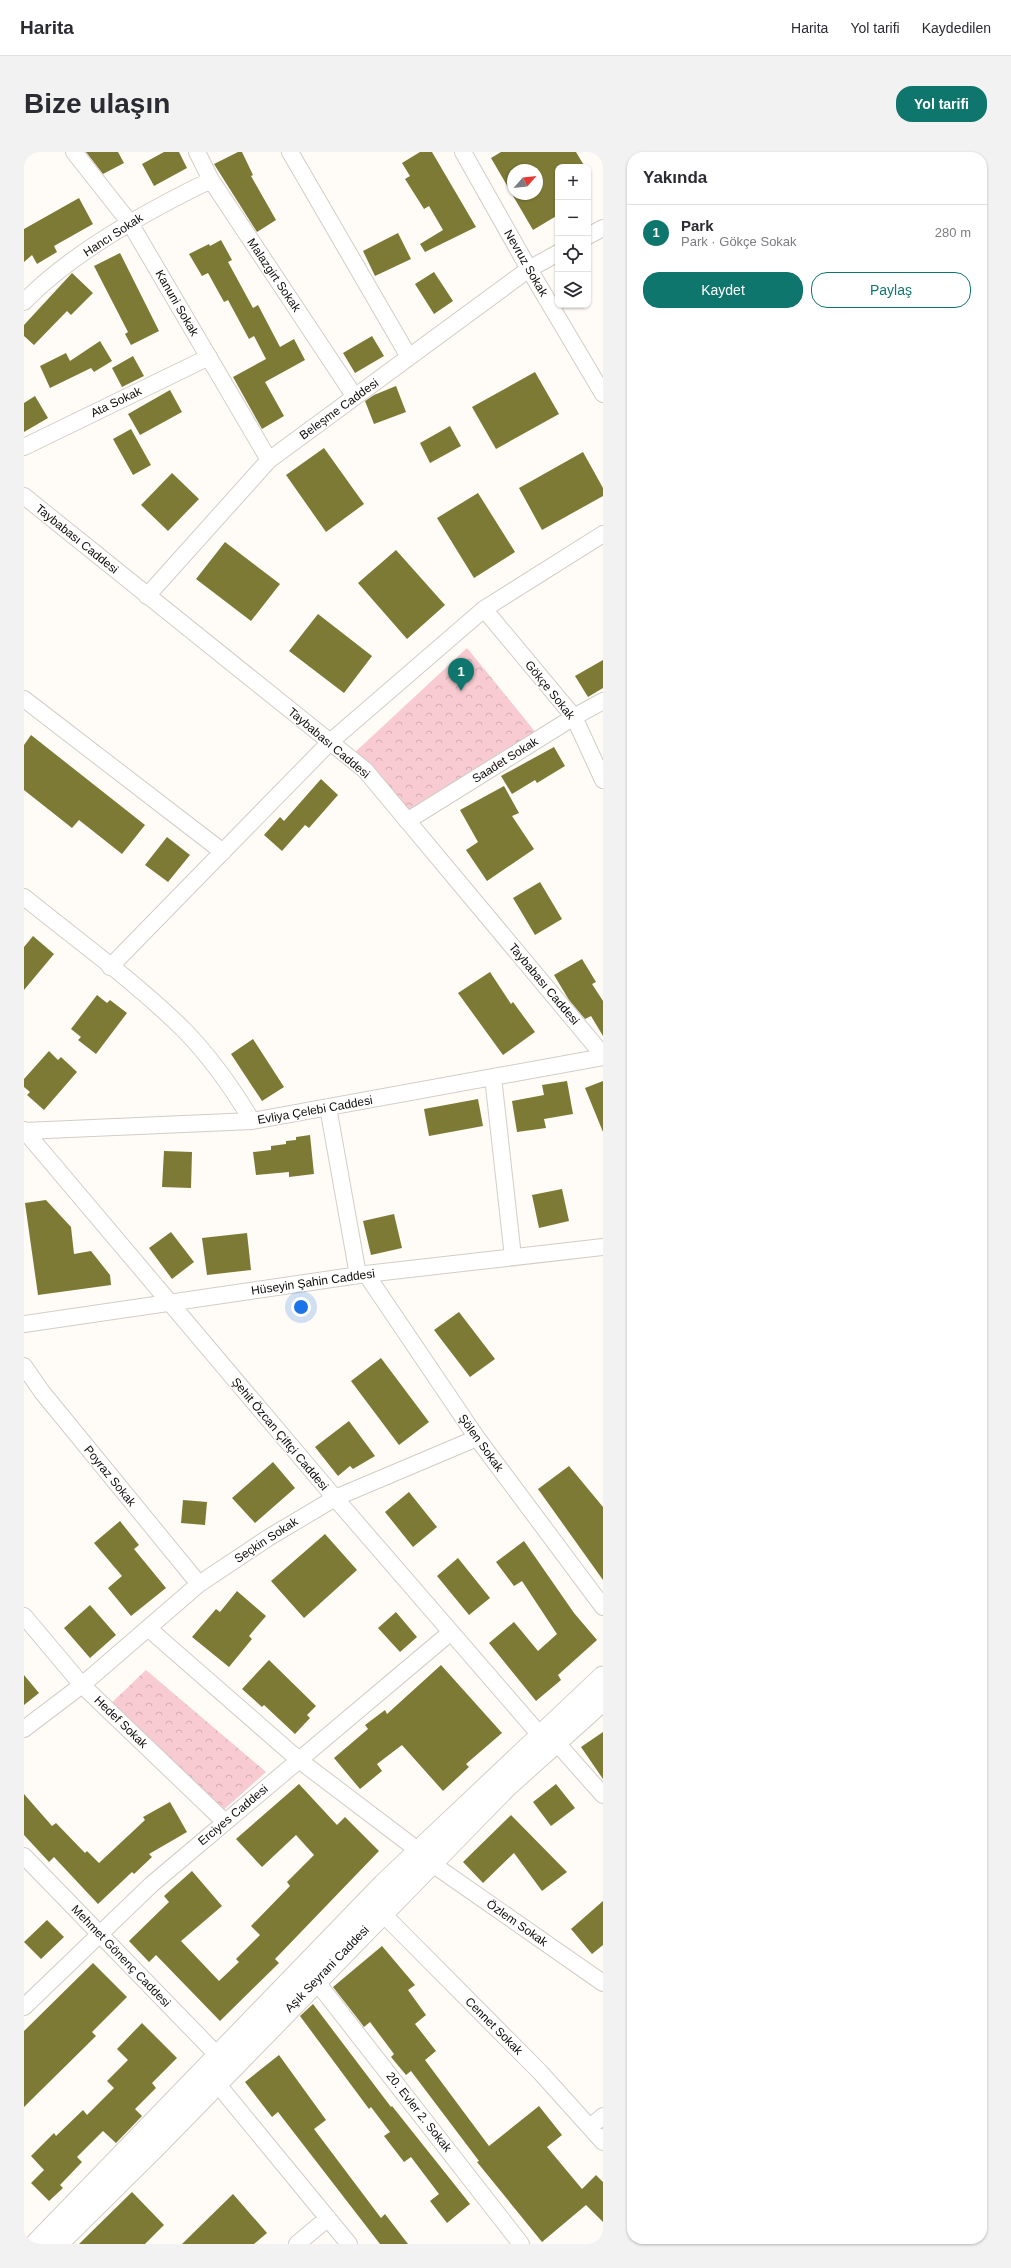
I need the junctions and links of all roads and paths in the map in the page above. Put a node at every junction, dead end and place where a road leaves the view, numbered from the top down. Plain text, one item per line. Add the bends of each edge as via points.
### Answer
1 (74, 152) edge
2 (197, 152) edge
3 (290, 152) edge
4 (463, 152) edge
5 (211, 180) junction
6 (130, 223) junction
7 (603, 228) edge
8 (591, 234) edge
9 (555, 255) edge
10 (528, 269) junction
11 (24, 302) edge
12 (209, 357) junction
13 (408, 357) junction
14 (603, 394) edge
15 (355, 397) junction
16 (24, 448) edge
17 (269, 460) junction
18 (24, 496) edge
19 (603, 534) edge
20 (147, 596) junction
21 (484, 609) junction
22 (603, 701) edge
23 (26, 705) edge
24 (574, 717) junction
25 (330, 742) junction
26 (603, 780) edge
27 (407, 821) junction
28 (223, 852) junction
29 (24, 897) edge
30 (110, 967) junction
31 (603, 1056) edge
32 (493, 1077) junction
33 (328, 1107) junction
34 (252, 1121) junction
35 (24, 1131) edge
36 (603, 1247) edge
37 (513, 1257) junction
38 (362, 1275) junction
39 (170, 1302) junction
40 (24, 1324) edge
41 (24, 1366) edge
42 (477, 1438) junction
43 (335, 1498) junction
44 (199, 1584) junction
45 (603, 1607) edge
46 (24, 1616) edge
47 (148, 1629) junction
48 (451, 1632) junction
49 (603, 1677) edge
50 (82, 1685) junction
51 (603, 1700) edge
52 (24, 1729) edge
53 (548, 1738) junction
54 (299, 1760) junction
55 (603, 1796) edge
56 (225, 1822) junction
57 (24, 1856) edge
58 (425, 1857) junction
59 (382, 1913) junction
60 (100, 1934) junction
61 (316, 1981) junction
62 (603, 1983) edge
63 (24, 2007) edge
64 (218, 2069) junction
65 (603, 2116) edge
66 (590, 2127) junction
67 (603, 2142) edge
68 (328, 2218) junction
69 (36, 2244) edge
70 (57, 2244) edge
71 (297, 2244) edge
72 (348, 2244) edge
73 (521, 2244) edge

1 - 6 street, Kanuni Sokak
2 - 5 street, Malazgirt Sokak
3 - 13 street
4 - 10 street, Nevruz Sokak
5 - 6 street, Hancı Sokak
5 - 15 street, Malazgirt Sokak
6 - 11 street, Hancı Sokak via 89,250
6 - 12 street, Kanuni Sokak
7 - 8 street
9 - 10 street, Beleşme Caddesi
10 - 13 street, Beleşme Caddesi
10 - 14 street, Nevruz Sokak
12 - 16 street, Ata Sokak
12 - 17 street, Kanuni Sokak
13 - 15 street, Beleşme Caddesi
15 - 17 street, Beleşme Caddesi
17 - 20 street, Beleşme Caddesi
18 - 20 street, Taybabası Caddesi
19 - 21 street
20 - 25 street, Taybabası Caddesi
21 - 24 street, Gökçe Sokak
21 - 25 street
22 - 24 street, Saadet Sokak
23 - 28 street
24 - 26 street, Gökçe Sokak
24 - 27 street, Saadet Sokak
25 - 27 street, Taybabası Caddesi via 365,770
25 - 28 street
27 - 31 street, Taybabası Caddesi
28 - 30 street
29 - 30 street
30 - 34 street via 186,1032 223,1076
31 - 32 street, Evliya Çelebi Caddesi
32 - 33 street, Evliya Çelebi Caddesi
32 - 37 street
33 - 34 street, Evliya Çelebi Caddesi
33 - 38 street
34 - 35 street, Evliya Çelebi Caddesi
35 - 39 street, Şehit Özcan Çiftçi Caddesi
36 - 37 street, Hüseyin Şahin Caddesi
37 - 38 street, Hüseyin Şahin Caddesi
38 - 39 street, Hüseyin Şahin Caddesi
38 - 42 street, Şölen Sokak
39 - 40 street, Hüseyin Şahin Caddesi
39 - 43 street, Şehit Özcan Çiftçi Caddesi
41 - 44 street, Poyraz Sokak via 42,1392
42 - 43 street, Seçkin Sokak
42 - 45 street, Şölen Sokak
43 - 44 street, Seçkin Sokak
43 - 48 street, Şehit Özcan Çiftçi Caddesi
44 - 47 street, Seçkin Sokak
46 - 50 street, Hedef Sokak
47 - 50 street, Seçkin Sokak
47 - 54 street, Özlem Sokak
48 - 53 street, Şehit Özcan Çiftçi Caddesi
48 - 54 street, Erciyes Caddesi
49 - 53 main road
50 - 52 street, Seçkin Sokak
50 - 56 street, Hedef Sokak
51 - 53 main road, Aşık Seyrani Caddesi
53 - 55 street, Şehit Özcan Çiftçi Caddesi
53 - 58 main road, Aşık Seyrani Caddesi via 506,1787
54 - 56 street, Erciyes Caddesi
54 - 58 street, Özlem Sokak
56 - 60 street, Erciyes Caddesi via 152,1884
57 - 60 street, Mehmet Gönenç Caddesi
58 - 59 main road, Aşık Seyrani Caddesi
58 - 62 street, Özlem Sokak
58 - 64 main road via 384,1884
59 - 61 main road, Aşık Seyrani Caddesi
59 - 66 street, Cennet Sokak via 540,2072
60 - 63 street, Erciyes Caddesi
60 - 64 street, Mehmet Gönenç Caddesi
61 - 64 main road, Aşık Seyrani Caddesi
61 - 73 street, 20. Evler 2. Sokak
64 - 68 street, Mehmet Gönenç Caddesi
64 - 69 main road
64 - 70 main road, Aşık Seyrani Caddesi
65 - 66 street
66 - 67 street, Cennet Sokak
68 - 71 street
68 - 72 street, Mehmet Gönenç Caddesi

